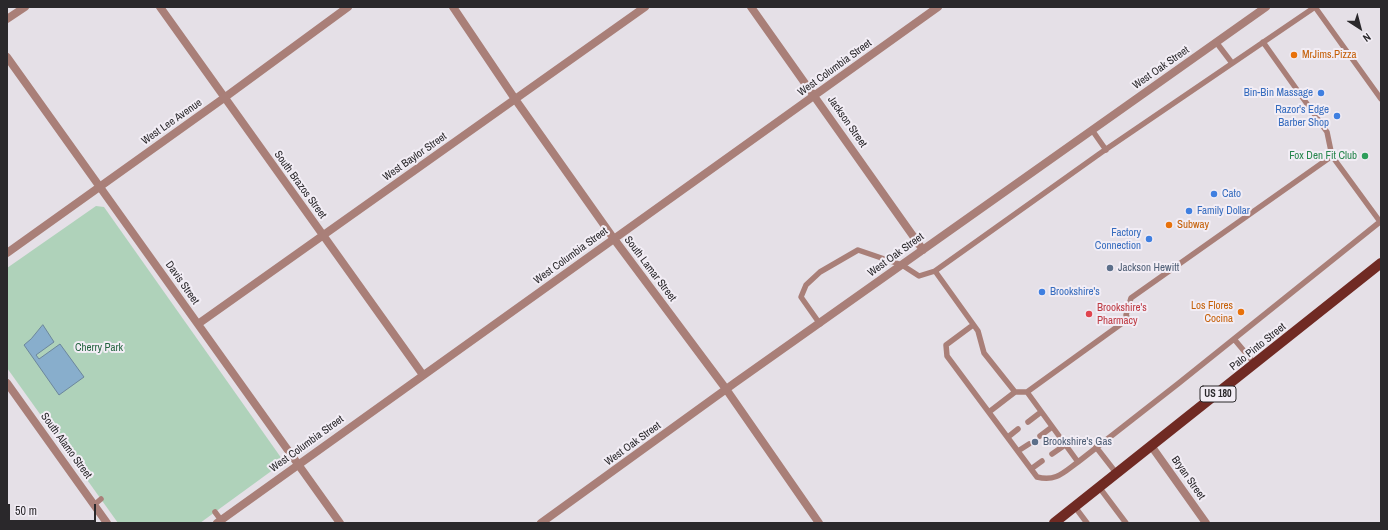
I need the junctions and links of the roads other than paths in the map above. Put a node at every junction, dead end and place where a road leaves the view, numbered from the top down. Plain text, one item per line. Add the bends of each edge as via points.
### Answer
1 (24, 7) edge
2 (160, 7) edge
3 (348, 7) edge
4 (452, 7) edge
5 (645, 7) edge
6 (752, 7) edge
7 (938, 7) edge
8 (1266, 7) edge
9 (1315, 7) edge
10 (7, 19) edge
11 (1216, 42) junction
12 (1263, 42) junction
13 (7, 57) edge
14 (1232, 63) junction
15 (815, 95) junction
16 (224, 98) junction
17 (515, 99) junction
18 (1381, 99) edge
19 (1092, 130) junction
20 (1106, 150) junction
21 (1332, 156) junction
22 (100, 186) junction
23 (1381, 222) edge
24 (323, 235) junction
25 (614, 238) junction
26 (923, 250) junction
27 (7, 253) edge
28 (1381, 263) edge
29 (902, 265) junction
30 (935, 272) junction
31 (198, 324) junction
32 (820, 324) junction
33 (973, 325) junction
34 (1234, 339) junction
35 (1255, 364) junction
36 (423, 375) junction
37 (7, 383) edge
38 (726, 389) junction
39 (1015, 392) junction
40 (1027, 392) junction
41 (989, 412) junction
42 (1042, 412) junction
43 (1028, 422) dead end
44 (1052, 427) junction
45 (1018, 430) dead end
46 (1040, 436) dead end
47 (1008, 437) junction
48 (1029, 444) dead end
49 (1065, 445) junction
50 (1096, 447) junction
51 (1152, 447) junction
52 (1018, 451) junction
53 (1052, 454) dead end
54 (1042, 461) dead end
55 (1078, 462) junction
56 (298, 464) junction
57 (1032, 469) junction
58 (1117, 474) junction
59 (1100, 487) junction
60 (101, 500) dead end
61 (94, 505) junction
62 (1075, 506) junction
63 (216, 512) dead end
64 (219, 521) edge
65 (107, 523) edge
66 (340, 523) edge
67 (541, 523) edge
68 (819, 523) edge
69 (1054, 523) edge
70 (1087, 523) edge
71 (1126, 523) edge
72 (1206, 523) edge

1 - 10 street
2 - 16 street, South Brazos Street
3 - 16 street, West Lee Avenue
4 - 17 street, South Lamar Street
5 - 17 street, West Baylor Street
6 - 15 street, Jackson Street
7 - 15 street, West Columbia Street
8 - 11 street, West Oak Street
9 - 12 lane
9 - 18 lane
11 - 14 lane
11 - 19 street, West Oak Street
12 - 14 lane
12 - 21 lane via 1327,132
13 - 22 street, Davis Street
14 - 20 lane
15 - 25 street, West Columbia Street
15 - 26 street, Jackson Street
16 - 22 street, West Lee Avenue
16 - 24 street, South Brazos Street
17 - 24 street, West Baylor Street
17 - 25 street, South Lamar Street
19 - 20 lane
19 - 26 street, West Oak Street
20 - 30 lane
21 - 23 lane
21 - 40 lane via 1131,298 1126,315 1128,319
22 - 27 street, West Lee Avenue
22 - 31 street, Davis Street
23 - 34 lane
24 - 31 street, West Baylor Street
24 - 36 street, South Brazos Street
25 - 36 street, West Columbia Street
25 - 38 street, South Lamar Street
26 - 29 street, West Oak Street
28 - 35 main road, Palo Pinto Street / US 180
29 - 30 lane via 919,276
29 - 32 street, West Oak Street
29 - 32 lane via 858,250 820,272 806,285 800,297
30 - 33 lane
31 - 56 street, Davis Street
32 - 38 street, West Oak Street
33 - 39 lane via 978,331 984,353
33 - 41 lane via 946,346 948,356
34 - 35 lane
34 - 50 lane
35 - 51 main road, Palo Pinto Street / US 180
36 - 56 street, West Columbia Street
37 - 61 street, South Alamo Street
38 - 67 street, West Oak Street
38 - 68 street, South Lamar Street
39 - 40 lane
39 - 41 lane
40 - 42 lane
41 - 47 lane
42 - 43 lane
42 - 44 lane
44 - 46 lane
44 - 49 lane
45 - 47 lane
47 - 52 lane
48 - 52 lane
49 - 53 lane
49 - 55 lane
50 - 55 lane
50 - 58 lane
51 - 58 main road, Palo Pinto Street / US 180
51 - 72 street, Bryan Street
52 - 57 lane
54 - 57 lane
55 - 57 lane via 1056,478 1038,477
56 - 64 street, West Columbia Street
56 - 66 street, Davis Street
58 - 59 main road, Palo Pinto Street / US 180
59 - 62 main road, Palo Pinto Street / US 180
59 - 71 lane
60 - 61 lane
61 - 65 street, South Alamo Street
62 - 69 main road, Palo Pinto Street / US 180
62 - 70 lane
63 - 64 lane

